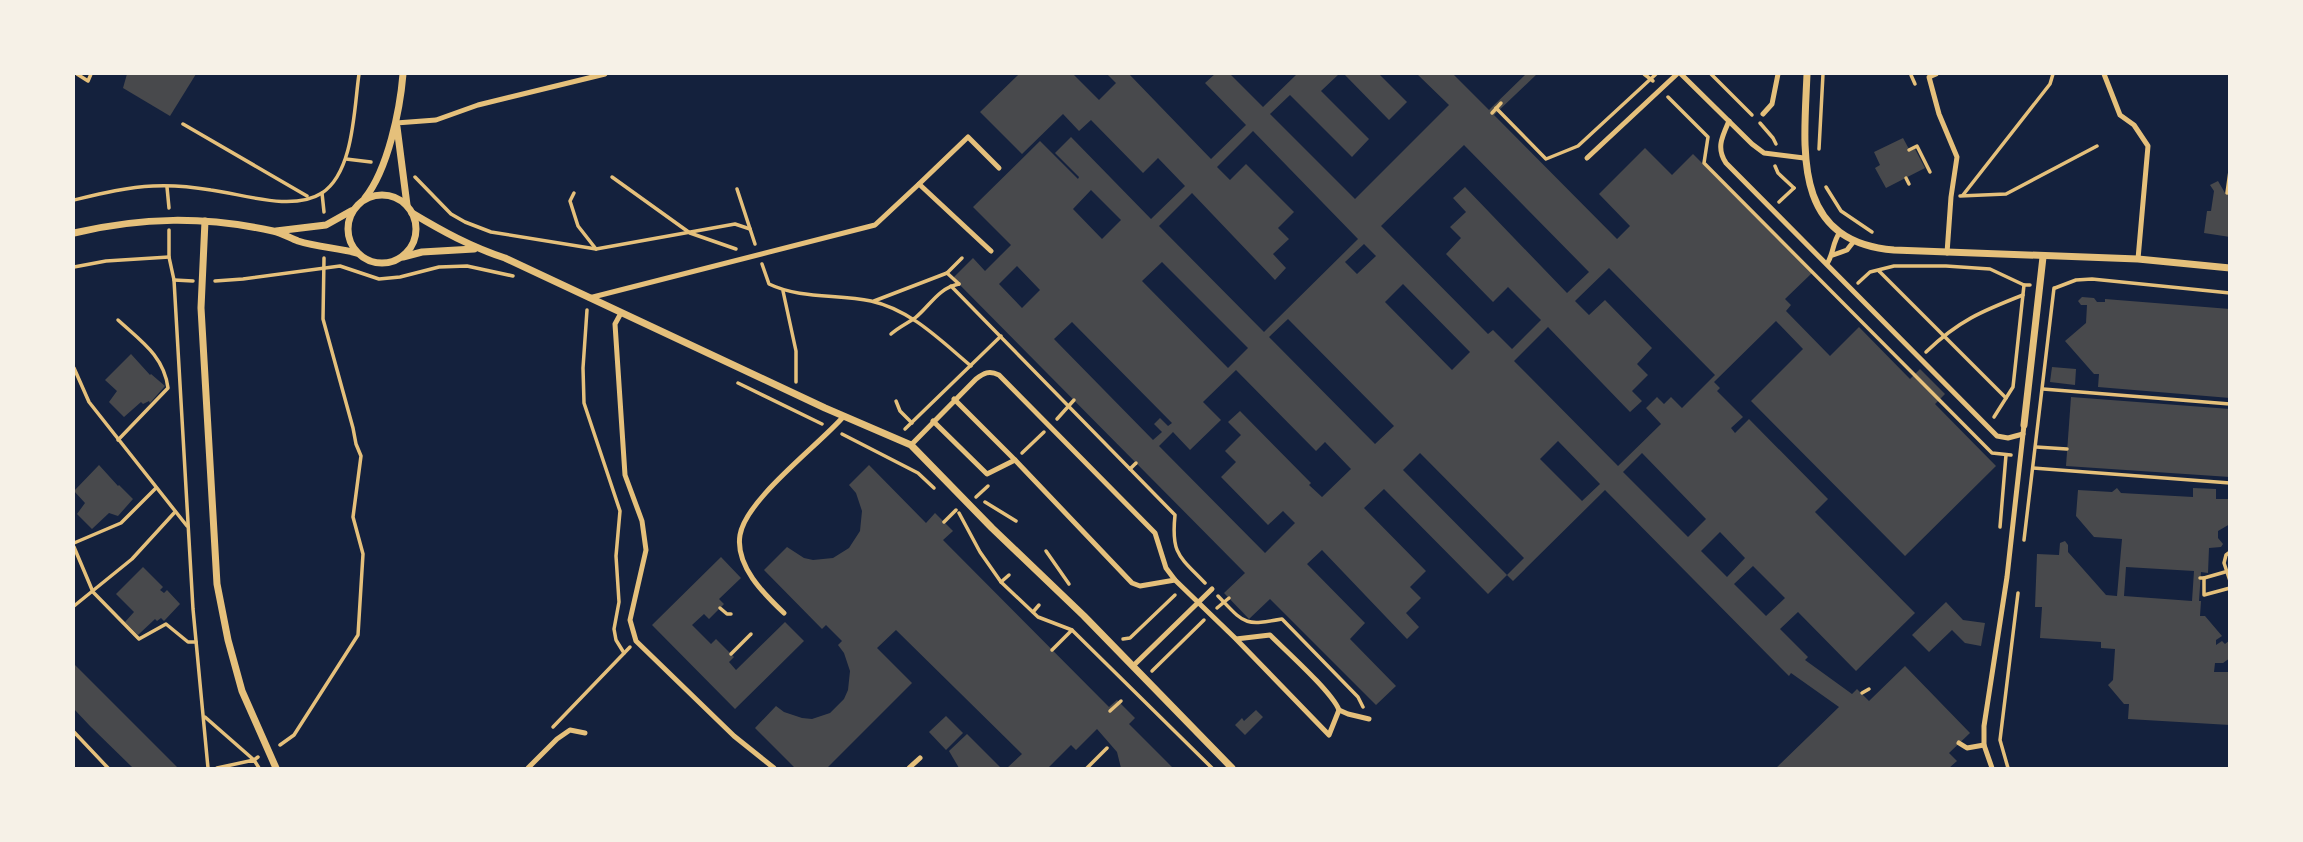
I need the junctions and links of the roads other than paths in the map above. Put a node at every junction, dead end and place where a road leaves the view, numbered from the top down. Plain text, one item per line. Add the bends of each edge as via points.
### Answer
1 (403, 74) edge
2 (605, 74) edge
3 (1679, 74) edge
4 (1778, 74) edge
5 (1807, 74) edge
6 (1936, 74) edge
7 (2104, 74) edge
8 (1763, 114) dead end
9 (1729, 121) junction
10 (396, 123) junction
11 (1587, 158) dead end
12 (1804, 158) junction
13 (999, 168) dead end
14 (919, 184) junction
15 (362, 201) junction
16 (354, 208) junction
17 (410, 209) junction
18 (205, 221) junction
19 (275, 231) junction
20 (1840, 232) junction
21 (74, 233) edge
22 (1854, 241) junction
23 (477, 249) junction
24 (991, 251) dead end
25 (357, 253) junction
26 (1947, 253) junction
27 (1833, 255) junction
28 (402, 257) junction
29 (2043, 257) junction
30 (2138, 259) junction
31 (1827, 264) junction
32 (2230, 268) edge
33 (589, 298) junction
34 (621, 313) junction
35 (954, 400) junction
36 (844, 416) junction
37 (933, 421) junction
38 (2024, 425) joint
39 (2023, 434) junction
40 (911, 445) junction
41 (1015, 460) junction
42 (1174, 580) junction
43 (1212, 589) road end
44 (1198, 603) junction
45 (784, 613) dead end
46 (1236, 639) junction
47 (1133, 666) junction
48 (1339, 709) junction
49 (1369, 719) road end
50 (585, 733) dead end
51 (1959, 743) dead end
52 (1984, 745) junction
53 (920, 758) dead end
54 (276, 768) edge
55 (528, 768) edge
56 (774, 768) edge
57 (909, 768) edge
58 (1231, 768) edge
59 (1992, 768) edge

1 - 10 street
2 - 10 lane via 436,120
3 - 9 lane
3 - 11 lane
4 - 8 lane via 1772,104
5 - 12 street
6 - 26 lane via 1929,77 1957,157
7 - 30 lane via 2120,115 2134,125 2148,146
9 - 12 lane via 1764,153
9 - 31 lane via 1720,142 1726,163
10 - 15 street via 373,188
10 - 17 street
12 - 20 street via 1813,199
13 - 14 lane via 968,137
14 - 24 lane
14 - 33 lane via 874,225
15 - 16 street
15 - 17 street via 390,196
16 - 19 street via 326,225
16 - 25 street via 348,236
17 - 23 street
17 - 28 street via 416,232
18 - 19 street
18 - 21 street via 170,219
18 - 54 street via 201,308 218,584 242,691
19 - 25 street
20 - 22 street
20 - 27 lane via 1833,241
22 - 26 street via 1874,248
22 - 27 lane via 1847,250
23 - 28 street
23 - 33 street
25 - 28 street via 374,263
26 - 29 street
27 - 31 lane
29 - 30 street
29 - 38 street
30 - 32 street
31 - 39 lane via 1997,436
33 - 34 street
34 - 36 street
34 - 56 lane via 615,324 625,475 642,520 646,550 630,620 636,642
35 - 37 lane
35 - 41 lane
35 - 42 lane via 985,373 999,375 1156,533
36 - 40 street
36 - 45 lane via 769,490 740,534 741,552 758,587
37 - 40 lane
37 - 41 lane via 987,474
38 - 39 lane
39 - 52 lane
40 - 47 street
41 - 42 lane via 1132,583 1140,586
42 - 44 lane
43 - 44 lane
44 - 46 lane
44 - 47 lane
46 - 48 lane via 1270,635
46 - 48 lane via 1329,735
47 - 58 street
48 - 49 lane
50 - 55 lane via 570,730
51 - 52 lane via 1967,748
52 - 59 lane
53 - 57 lane

